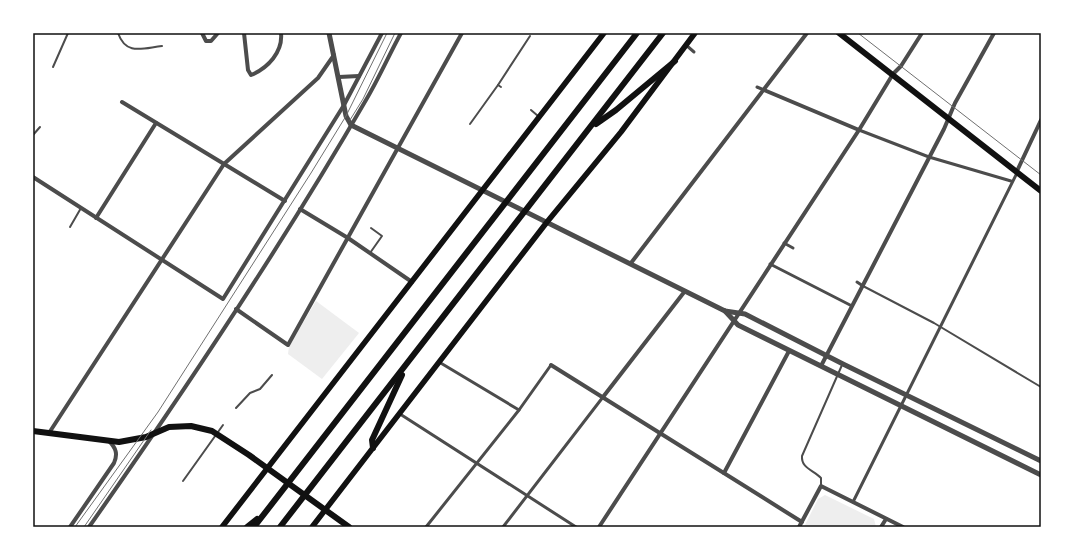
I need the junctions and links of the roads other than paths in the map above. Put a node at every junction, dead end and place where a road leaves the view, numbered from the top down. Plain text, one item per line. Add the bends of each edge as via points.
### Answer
1 (68, 33) edge
2 (118, 33) edge
3 (202, 33) edge
4 (218, 33) edge
5 (244, 33) edge
6 (281, 33) edge
7 (329, 33) edge
8 (382, 33) edge
9 (401, 33) edge
10 (462, 33) edge
11 (604, 33) edge
12 (637, 33) edge
13 (663, 33) edge
14 (695, 33) edge
15 (807, 33) edge
16 (839, 33) edge
17 (922, 33) edge
18 (994, 33) edge
19 (530, 36) dead end
20 (686, 45) junction
21 (162, 46) dead end
22 (694, 52) dead end
23 (334, 55) junction
24 (675, 61) junction
25 (53, 67) dead end
26 (893, 74) junction
27 (360, 76) junction
28 (339, 77) junction
29 (498, 85) junction
30 (501, 87) dead end
31 (757, 87) dead end
32 (764, 90) junction
33 (122, 102) dead end
34 (344, 105) junction
35 (531, 110) dead end
36 (539, 117) junction
37 (949, 118) junction
38 (1041, 120) edge
39 (156, 123) junction
40 (470, 124) dead end
41 (351, 125) junction
42 (40, 127) dead end
43 (591, 127) junction
44 (859, 130) junction
45 (33, 135) edge
46 (399, 148) junction
47 (929, 157) junction
48 (224, 164) junction
49 (1017, 171) junction
50 (33, 177) edge
51 (1011, 181) junction
52 (484, 190) junction
53 (1041, 190) edge
54 (285, 201) junction
55 (505, 202) junction
56 (81, 208) junction
57 (300, 209) junction
58 (525, 212) junction
59 (96, 218) junction
60 (547, 222) junction
61 (70, 227) dead end
62 (371, 228) dead end
63 (348, 238) junction
64 (784, 243) junction
65 (793, 248) dead end
66 (370, 253) junction
67 (163, 261) junction
68 (631, 263) junction
69 (770, 264) junction
70 (412, 282) junction
71 (857, 282) dead end
72 (863, 286) junction
73 (685, 291) junction
74 (852, 306) junction
75 (236, 309) junction
76 (725, 311) junction
77 (739, 314) junction
78 (734, 321) junction
79 (940, 327) junction
80 (789, 352) junction
81 (826, 355) junction
82 (439, 362) junction
83 (406, 364) junction
84 (842, 364) junction
85 (551, 365) joint
86 (821, 366) junction
87 (272, 375) dead end
88 (838, 375) junction
89 (1041, 387) edge
90 (907, 394) junction
91 (603, 397) junction
92 (901, 405) junction
93 (236, 408) dead end
94 (519, 410) junction
95 (400, 414) junction
96 (223, 425) dead end
97 (33, 431) edge
98 (49, 433) junction
99 (661, 433) junction
100 (154, 434) junction
101 (216, 434) junction
102 (109, 440) junction
103 (373, 448) junction
104 (1041, 461) edge
105 (476, 463) junction
106 (268, 470) junction
107 (724, 473) junction
108 (1041, 475) edge
109 (183, 481) dead end
110 (288, 484) junction
111 (821, 486) junction
112 (304, 495) junction
113 (527, 496) junction
114 (853, 502) junction
115 (325, 511) junction
116 (266, 512) junction
117 (886, 519) junction
118 (802, 522) junction
119 (70, 527) edge
120 (88, 527) edge
121 (222, 527) edge
122 (248, 527) edge
123 (254, 527) edge
124 (280, 527) edge
125 (312, 527) edge
126 (348, 527) edge
127 (426, 527) edge
128 (503, 527) edge
129 (576, 527) edge
130 (599, 527) edge
131 (799, 527) edge
132 (881, 527) edge
133 (903, 527) edge

1 - 25 lane
2 - 21 lane via 123,44 132,49
3 - 4 street via 206,41 211,41
5 - 6 street via 248,70 251,75 266,66 278,53 282,45
7 - 23 street
8 - 27 street
9 - 41 street
10 - 46 street
11 - 36 main road
12 - 55 main road
13 - 43 main road
14 - 20 main road
15 - 32 street
16 - 26 main road
17 - 26 street
18 - 37 street
19 - 29 lane
20 - 22 street
20 - 24 main road
23 - 28 street
23 - 48 street via 318,78
24 - 43 main road via 616,110
24 - 60 main road
26 - 37 main road
26 - 44 street
27 - 28 street
27 - 34 street
28 - 34 street
29 - 30 lane
29 - 40 lane
31 - 32 street
32 - 44 street
32 - 68 street
33 - 39 street
34 - 41 street
34 - 54 street
35 - 36 lane
36 - 52 main road
37 - 47 street
37 - 49 main road
38 - 49 street
39 - 48 street
39 - 59 street
41 - 46 street
41 - 57 street
42 - 45 lane
43 - 58 main road
44 - 47 street
44 - 64 street
46 - 52 street
46 - 63 street
47 - 51 street
47 - 72 street
48 - 54 street
48 - 67 street
49 - 51 street
49 - 53 main road
50 - 56 street
51 - 79 street
52 - 55 street
52 - 70 main road
54 - 67 street via 223,299
55 - 58 street
55 - 110 main road
56 - 59 street
56 - 61 lane
57 - 63 street
57 - 75 street
58 - 60 street
58 - 83 main road
59 - 67 street
60 - 68 street
60 - 82 main road
62 - 66 lane via 382,236
63 - 66 street
63 - 75 street via 288,345
64 - 65 street
64 - 69 street
66 - 70 street
67 - 98 street
68 - 73 street
69 - 74 street
69 - 77 street
70 - 106 main road
71 - 72 street
72 - 74 street
72 - 79 lane
73 - 76 street
73 - 91 street
74 - 81 street
75 - 100 street
76 - 77 street
76 - 78 street
77 - 78 street
77 - 81 street via 745,314
78 - 80 street
78 - 99 street
79 - 89 lane
79 - 90 street
80 - 86 street
80 - 107 street
81 - 84 street
81 - 86 street
82 - 94 street
82 - 95 main road
83 - 103 main road via 372,440
83 - 112 main road
84 - 88 lane
84 - 90 street
85 - 91 street
85 - 94 street
86 - 88 street
87 - 93 lane via 260,389 250,393
88 - 92 street
88 - 111 lane via 802,456 805,467 820,478
90 - 92 street
90 - 104 street
91 - 99 street
91 - 113 street
92 - 108 street
92 - 114 street
94 - 105 street
95 - 103 main road
95 - 105 street
96 - 101 lane
97 - 98 main road
98 - 102 main road
99 - 107 street
99 - 130 street
100 - 101 main road via 169,428 191,426
100 - 102 main road via 120,442
100 - 120 street
101 - 106 main road
101 - 109 lane
102 - 119 street via 117,456 114,464
103 - 115 main road
105 - 113 street
105 - 127 street
106 - 110 main road
106 - 121 main road
107 - 118 street
110 - 112 main road
110 - 116 main road
111 - 114 street
111 - 118 street
112 - 115 main road
112 - 124 main road
113 - 128 street
113 - 129 street
114 - 117 street
115 - 125 main road
115 - 126 main road
116 - 122 main road
116 - 123 main road
117 - 132 street
117 - 133 street
118 - 131 street

